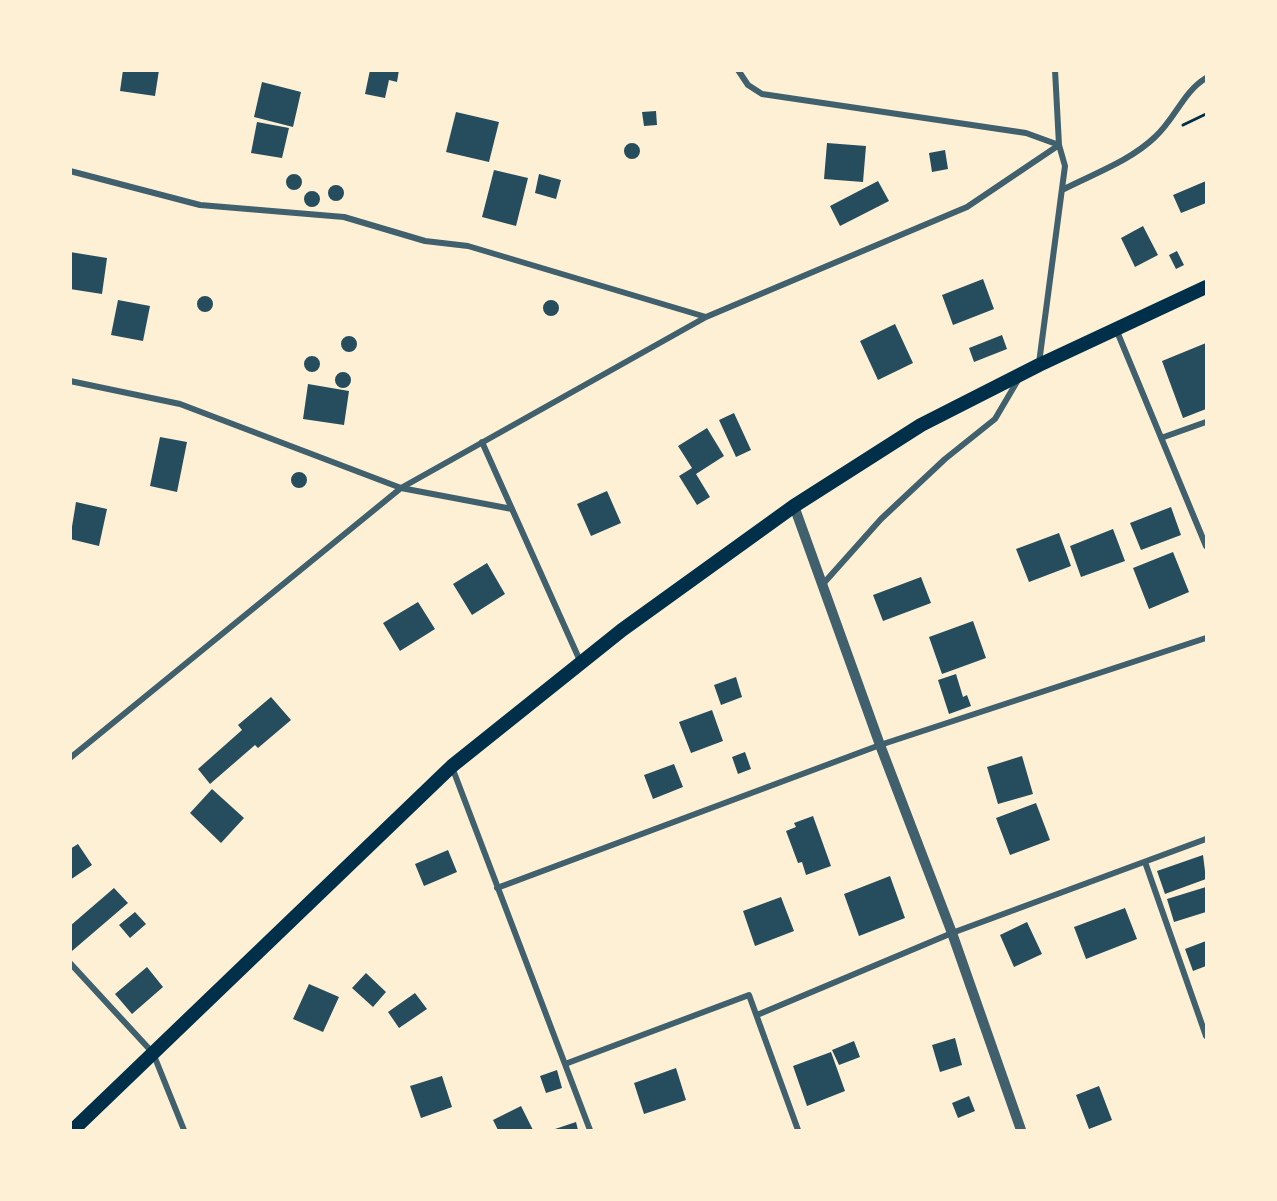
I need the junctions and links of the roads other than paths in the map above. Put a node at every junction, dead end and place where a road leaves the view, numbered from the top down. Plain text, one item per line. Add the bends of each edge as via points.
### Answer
1 (738, 70) edge
2 (1055, 70) edge
3 (1206, 78) edge
4 (1059, 145) junction
5 (70, 171) edge
6 (1062, 190) junction
7 (1206, 287) edge
8 (706, 317) junction
9 (1116, 329) junction
10 (1039, 365) junction
11 (1022, 374) junction
12 (70, 381) edge
13 (1206, 422) edge
14 (1161, 438) junction
15 (482, 442) junction
16 (400, 488) junction
17 (794, 506) junction
18 (512, 509) junction
19 (1206, 546) edge
20 (823, 584) junction
21 (1206, 638) edge
22 (581, 663) junction
23 (880, 745) junction
24 (70, 758) edge
25 (452, 766) junction
26 (1206, 839) edge
27 (1145, 862) junction
28 (497, 888) junction
29 (952, 933) junction
30 (70, 963) edge
31 (756, 1015) junction
32 (1206, 1036) edge
33 (153, 1053) junction
34 (565, 1064) junction
35 (73, 1131) edge
36 (184, 1131) edge
37 (590, 1131) edge
38 (798, 1131) edge
39 (1021, 1131) edge

1 - 4 street via 748,85 762,94 1026,133
2 - 4 street
3 - 6 street via 1195,85 1156,136 1137,152
4 - 6 street via 1065,166
4 - 8 street via 967,207
5 - 8 street via 201,205 344,217 425,241 468,246
6 - 10 street
7 - 9 highway
8 - 15 street
9 - 10 highway
9 - 14 street
10 - 11 highway
11 - 17 highway via 921,425
11 - 20 street via 995,419 881,519
12 - 16 street via 180,404
13 - 14 street
14 - 19 street
15 - 16 street
15 - 18 street
16 - 18 street
16 - 24 street
17 - 20 street
17 - 22 highway
18 - 22 street
20 - 23 street
21 - 23 street
22 - 25 highway
23 - 28 street
23 - 29 street
25 - 28 street
25 - 33 highway
26 - 27 street
27 - 29 street
27 - 32 street
28 - 34 street
29 - 31 street
29 - 39 street
30 - 33 street
31 - 34 street via 750,996
31 - 38 street
33 - 35 highway
33 - 36 street
34 - 37 street

